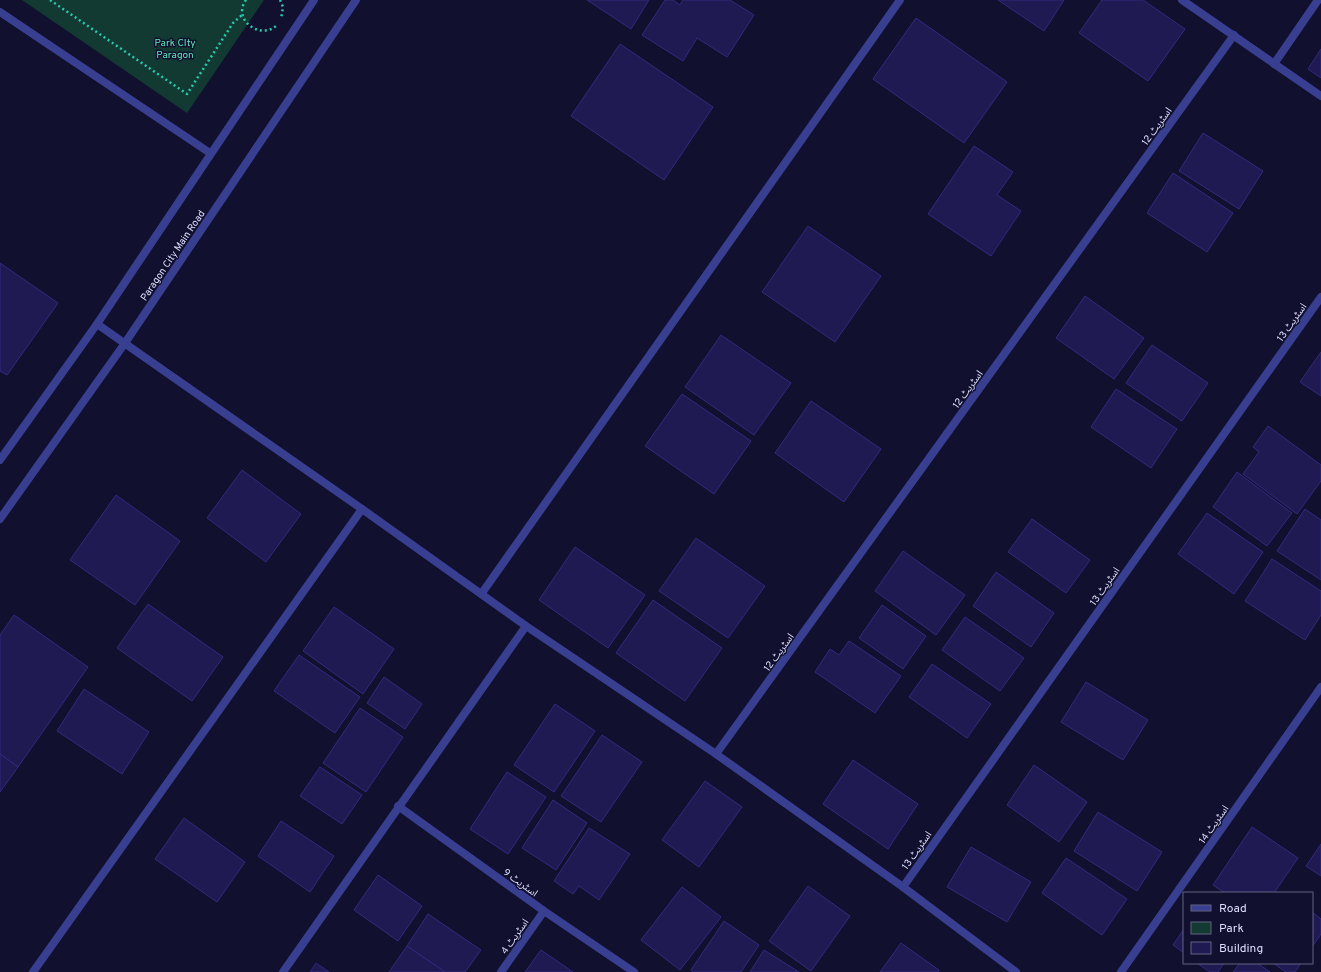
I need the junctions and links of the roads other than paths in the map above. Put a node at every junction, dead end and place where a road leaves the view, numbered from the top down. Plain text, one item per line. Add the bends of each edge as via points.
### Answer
1 (314, 0) edge
2 (356, 0) edge
3 (900, 0) edge
4 (1182, 0) edge
5 (1318, 0) edge
6 (0, 12) edge
7 (1234, 35) junction
8 (1274, 64) junction
9 (1321, 96) edge
10 (210, 153) junction
11 (1321, 297) edge
12 (97, 324) junction
13 (125, 343) junction
14 (0, 460) edge
15 (362, 509) junction
16 (0, 519) edge
17 (482, 593) junction
18 (526, 626) junction
19 (1321, 687) edge
20 (716, 754) junction
21 (398, 806) junction
22 (903, 887) junction
23 (544, 911) junction
24 (33, 972) edge
25 (283, 972) edge
26 (501, 972) edge
27 (634, 972) edge
28 (1016, 972) edge
29 (1121, 972) edge

1 - 10 street
2 - 13 street, Paragon City Main Road
3 - 17 street
4 - 7 street
5 - 8 street
6 - 10 street
7 - 8 street
7 - 20 street, اسٹریٹ 12
8 - 9 street
10 - 12 street
11 - 22 street, اسٹریٹ 13
12 - 13 street
12 - 14 street
13 - 15 street
13 - 16 street, Paragon City Main Road
15 - 17 street
15 - 24 street
17 - 18 street
18 - 20 street
18 - 21 street
19 - 29 street, اسٹریٹ 14
20 - 22 street
21 - 23 street, اسٹریٹ 9
21 - 25 street
22 - 28 street
23 - 26 street, اسٹریٹ 4
23 - 27 street, اسٹریٹ 9

